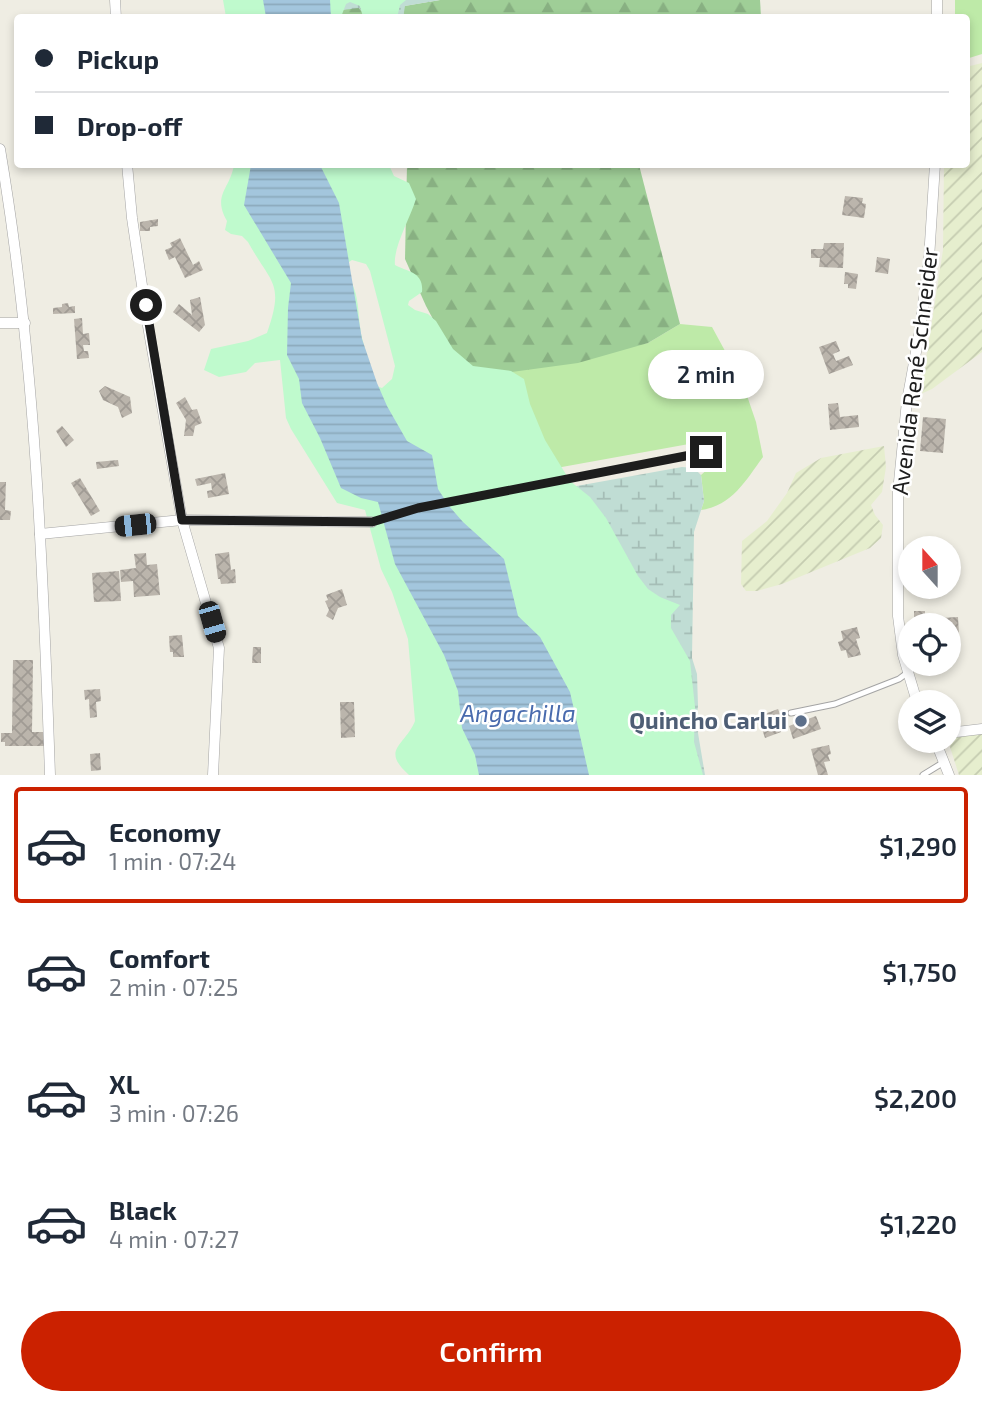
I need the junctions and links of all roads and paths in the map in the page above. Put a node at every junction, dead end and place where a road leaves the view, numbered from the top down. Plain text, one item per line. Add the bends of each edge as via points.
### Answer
1 (0, 149) edge
2 (127, 168) edge
3 (935, 168) edge
4 (5, 205) edge
5 (0, 323) edge
6 (25, 323) junction
7 (706, 452) dead end
8 (182, 520) junction
9 (372, 522) joint
10 (40, 534) junction
11 (898, 613) edge
12 (903, 676) edge
13 (791, 713) dead end
14 (982, 729) edge
15 (961, 731) edge
16 (940, 753) edge
17 (944, 762) junction
18 (50, 775) edge
19 (212, 775) edge
20 (923, 775) edge
21 (949, 775) edge

1 - 4 street
2 - 8 street via 148,326
3 - 11 street, Avenida René Schneider via 929,259 898,492
4 - 6 street
5 - 6 street
6 - 10 street
7 - 9 lane via 418,508
8 - 9 street
8 - 10 street
8 - 19 street via 219,648
10 - 18 street
12 - 13 lane via 835,704
14 - 15 street
16 - 17 street
17 - 20 lane
17 - 21 street

